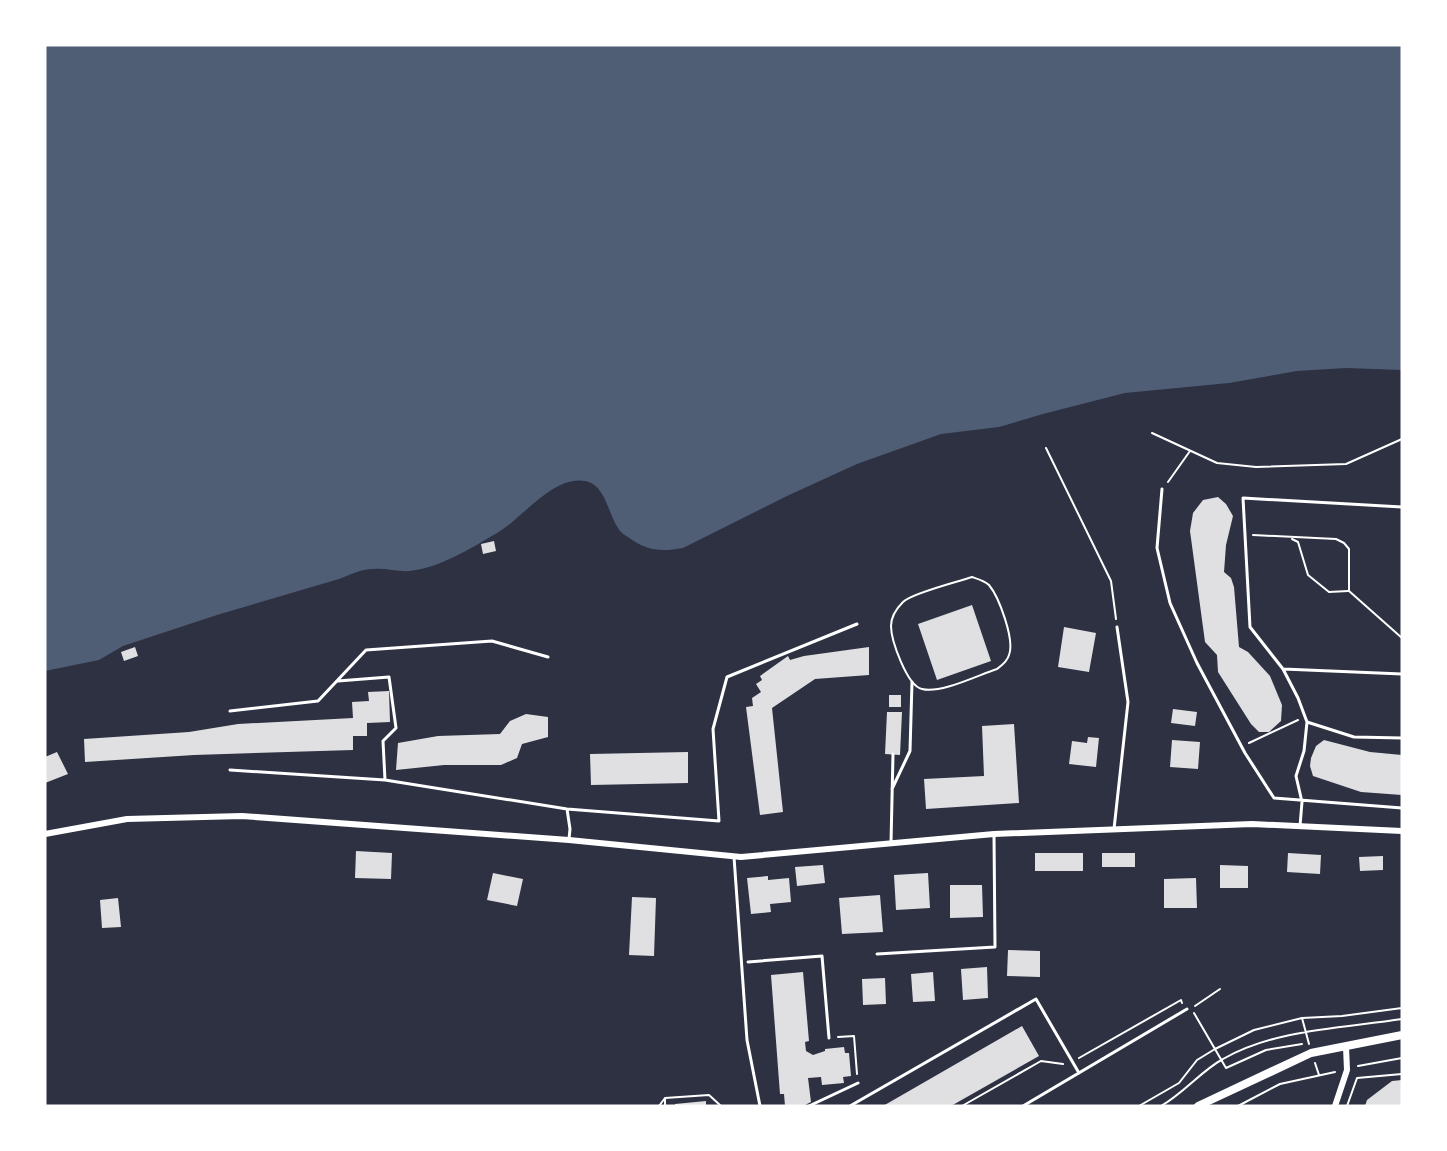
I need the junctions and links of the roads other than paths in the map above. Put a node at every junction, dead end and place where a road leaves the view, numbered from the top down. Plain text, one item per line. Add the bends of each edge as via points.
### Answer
1 (1162, 489) road end
2 (1402, 507) edge
3 (857, 624) dead end
4 (1117, 627) road end
5 (548, 657) dead end
6 (1283, 669) junction
7 (1402, 674) edge
8 (336, 681) junction
9 (912, 682) road end
10 (230, 711) dead end
11 (1307, 722) junction
12 (1402, 738) edge
13 (893, 754) dead end
14 (230, 770) dead end
15 (385, 780) junction
16 (892, 789) junction
17 (1302, 802) junction
18 (1402, 808) edge
19 (567, 809) junction
20 (1300, 826) junction
21 (1113, 830) junction
22 (1402, 831) edge
23 (45, 834) edge
24 (994, 834) junction
25 (569, 840) junction
26 (891, 843) junction
27 (734, 857) junction
28 (878, 954) dead end
29 (747, 962) dead end
30 (1187, 1010) dead end
31 (1402, 1035) edge
32 (829, 1038) road end
33 (1346, 1047) junction
34 (1079, 1073) junction
35 (858, 1083) road end
36 (760, 1106) edge
37 (809, 1106) edge
38 (850, 1106) edge
39 (1023, 1106) edge
40 (1198, 1106) edge
41 (1335, 1106) edge

1 - 17 lane via 1157,548 1170,603 1197,663 1274,798
2 - 6 lane via 1243,498 1250,627
3 - 19 lane via 727,677 713,729 719,821
4 - 21 lane via 1128,702
5 - 8 lane via 492,641 366,650
6 - 7 lane
6 - 11 lane
8 - 10 lane via 318,701
8 - 15 lane via 389,677 396,728 382,741
9 - 16 lane via 910,751
11 - 12 lane via 1354,737
11 - 17 lane via 1296,776
13 - 16 lane
14 - 15 lane
15 - 19 lane
16 - 26 lane
17 - 18 lane
17 - 20 lane
19 - 25 lane
20 - 21 street via 1252,824
20 - 22 street
21 - 24 street
23 - 25 street via 127,819 242,816
24 - 26 street
24 - 28 lane via 995,947
25 - 27 street
26 - 27 street
27 - 36 lane via 747,1040
29 - 32 lane via 822,956
30 - 34 lane
31 - 33 street
33 - 40 street via 1311,1053
33 - 41 street via 1347,1070
34 - 38 lane via 1036,999
34 - 39 lane
35 - 37 lane

